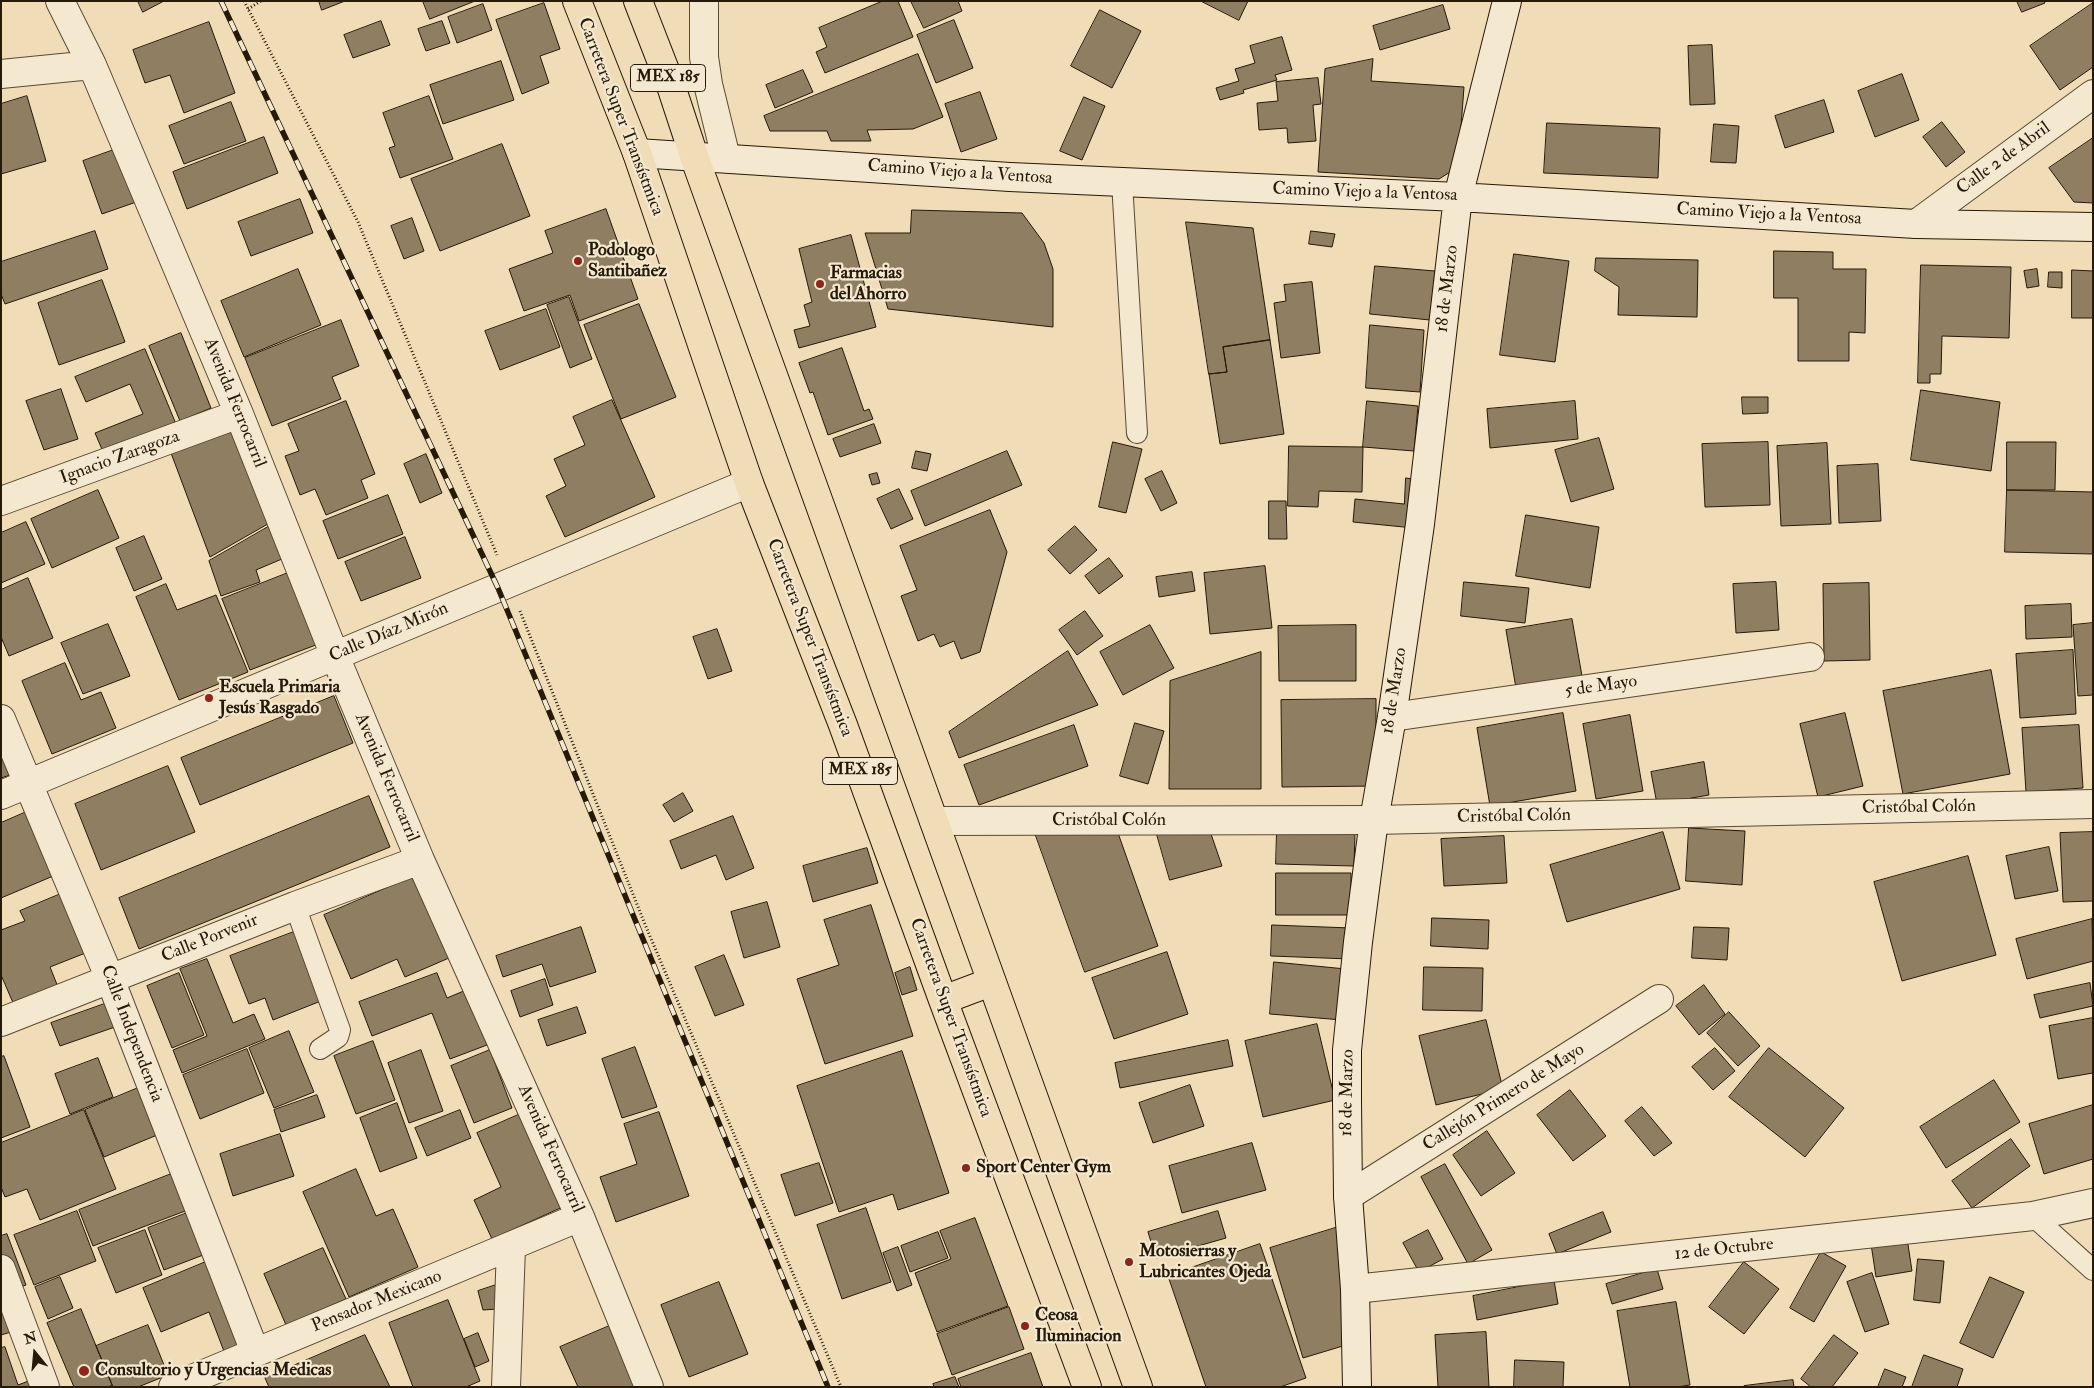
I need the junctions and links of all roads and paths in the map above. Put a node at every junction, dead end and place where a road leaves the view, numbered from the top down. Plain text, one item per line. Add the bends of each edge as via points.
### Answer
1 (60, 1) edge
2 (244, 1) edge
3 (261, 1) edge
4 (577, 1) edge
5 (638, 1) edge
6 (704, 1) edge
7 (1507, 1) edge
8 (248, 10) junction
9 (92, 65) junction
10 (1, 74) edge
11 (2093, 94) edge
12 (637, 153) junction
13 (694, 156) junction
14 (726, 158) junction
15 (1122, 182) junction
16 (1458, 197) junction
17 (1916, 224) junction
18 (2093, 227) edge
19 (239, 414) junction
20 (1137, 434) dead end
21 (749, 483) junction
22 (1, 501) edge
23 (509, 584) junction
24 (335, 656) junction
25 (1810, 657) dead end
26 (1392, 717) junction
27 (1, 719) edge
28 (28, 784) junction
29 (1, 795) edge
30 (2093, 804) edge
31 (1374, 820) junction
32 (934, 821) junction
33 (420, 860) junction
34 (295, 906) junction
35 (110, 979) junction
36 (991, 982) junction
37 (1659, 999) dead end
38 (943, 1000) junction
39 (1, 1022) edge
40 (320, 1049) dead end
41 (1348, 1196) junction
42 (2093, 1203) edge
43 (2033, 1216) junction
44 (580, 1217) junction
45 (511, 1246) junction
46 (1, 1269) edge
47 (2093, 1270) edge
48 (1355, 1289) junction
49 (255, 1352) junction
50 (45, 1387) edge
51 (173, 1387) edge
52 (506, 1387) edge
53 (649, 1387) edge
54 (841, 1387) edge
55 (1087, 1387) edge
56 (1138, 1387) edge
57 (1357, 1387) edge

1 - 9 street, Avenida Ferrocarril
2 - 8 path
3 - 8 path
4 - 12 main road, Carretera Super Transístmica / MEX 185
5 - 13 main road, MEX 185
6 - 14 street via 704,58
7 - 16 street, 18 de Marzo
8 - 23 path via 358,222
9 - 10 street
9 - 19 street, Avenida Ferrocarril
11 - 17 street, Calle 2 de Abril
12 - 13 street, Camino Viejo a la Ventosa
12 - 21 main road, Carretera Super Transístmica / MEX 185
13 - 14 street, Camino Viejo a la Ventosa
13 - 32 main road, MEX 185
14 - 15 street, Camino Viejo a la Ventosa
15 - 16 street, Camino Viejo a la Ventosa
15 - 20 lane
16 - 17 street, Camino Viejo a la Ventosa
16 - 26 street, 18 de Marzo via 1420,524
17 - 18 street, Camino Viejo a la Ventosa
19 - 22 street, Ignacio Zaragoza
19 - 24 street, Avenida Ferrocarril
21 - 23 street, Calle Díaz Mirón
21 - 38 main road, Carretera Super Transístmica / MEX 185 via 843,725
23 - 24 street, Calle Díaz Mirón
23 - 54 path via 644,922
24 - 28 street, Calle Díaz Mirón
24 - 33 street, Avenida Ferrocarril
25 - 26 street, 5 de Mayo
26 - 31 street, 18 de Marzo
27 - 28 street, Calle Independencia
28 - 29 street, Calle Díaz Mirón
28 - 35 street, Calle Independencia
30 - 31 street, Cristóbal Colón
31 - 32 street, Cristóbal Colón
31 - 41 street, 18 de Marzo via 1347,1050
32 - 36 main road, MEX 185
33 - 34 street, Calle Porvenir
33 - 44 street, Avenida Ferrocarril
34 - 35 street, Calle Porvenir
34 - 40 lane via 340,1030 338,1037
35 - 39 street, Calle Porvenir
35 - 49 street, Calle Independencia
36 - 38 main road
36 - 56 main road, MEX 185
37 - 41 street, Callejón Primero de Mayo
38 - 55 main road, Carretera Super Transístmica / MEX 185
41 - 48 street, 18 de Marzo
42 - 43 street, 12 de Octubre
43 - 47 lane
43 - 48 street, 12 de Octubre
44 - 45 street, Pensador Mexicano
44 - 53 street, Avenida Ferrocarril
45 - 49 street, Pensador Mexicano
45 - 52 street
46 - 50 street
48 - 57 street, 18 de Marzo
49 - 51 street, Pensador Mexicano

